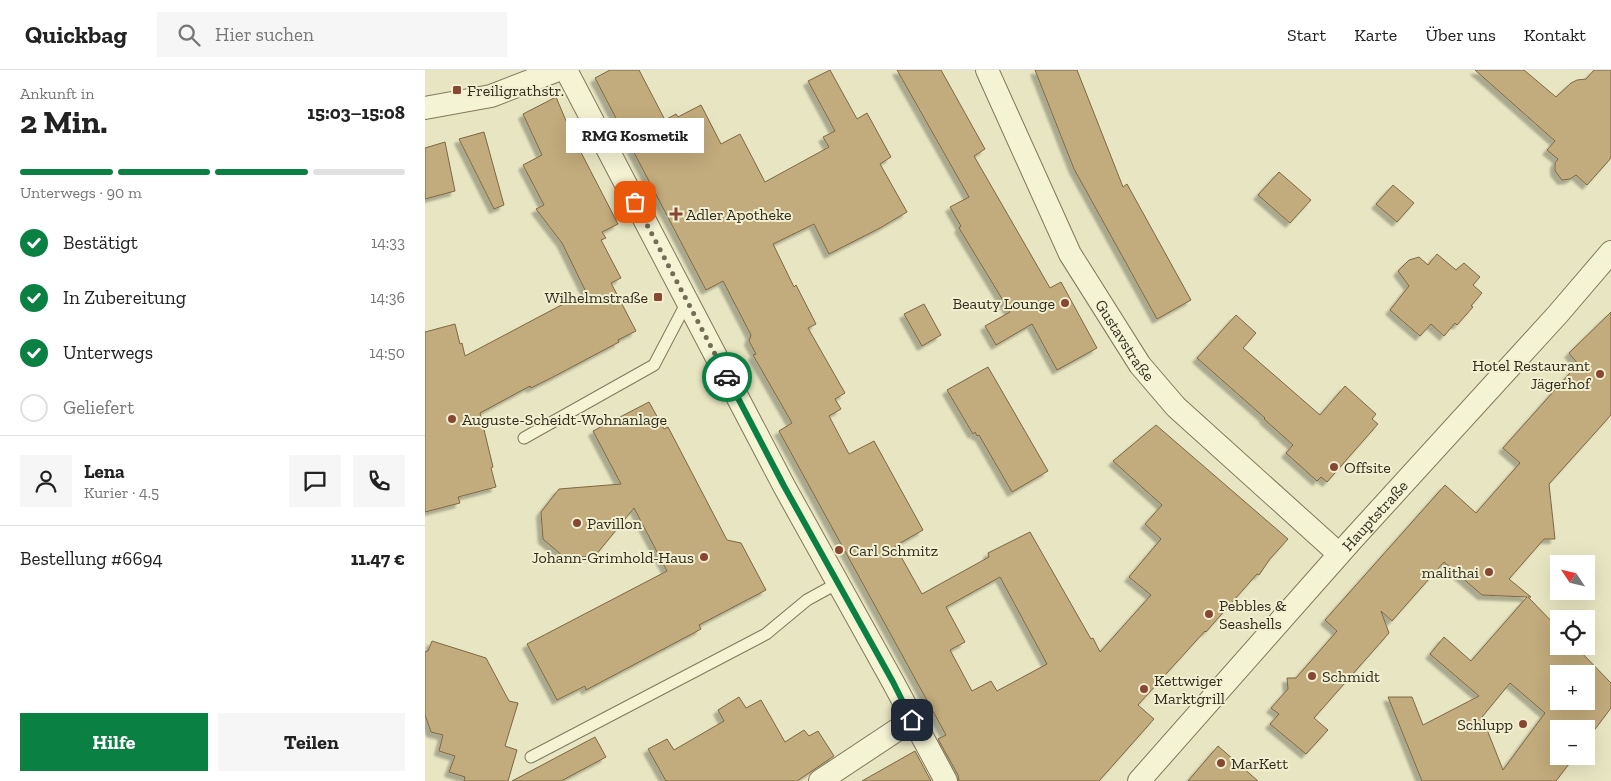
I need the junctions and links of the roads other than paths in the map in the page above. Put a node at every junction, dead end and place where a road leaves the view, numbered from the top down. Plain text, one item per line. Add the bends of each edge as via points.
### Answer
1 (558, 70) edge
2 (566, 70) edge
3 (987, 70) edge
4 (425, 108) edge
5 (1611, 252) edge
6 (687, 302) junction
7 (524, 438) dead end
8 (1339, 554) junction
9 (837, 583) junction
10 (912, 720) junction
11 (531, 757) dead end
12 (820, 781) edge
13 (946, 781) edge
14 (1139, 781) edge

1 - 4 street via 491,96
2 - 6 street
3 - 8 street, Gustavstraße via 1070,254 1140,364 1176,407
5 - 8 street, Hauptstraße
6 - 7 lane via 654,365
6 - 9 street
8 - 14 street, Hauptstraße
9 - 10 street
9 - 11 lane via 807,600 766,634
10 - 12 street
10 - 13 street

